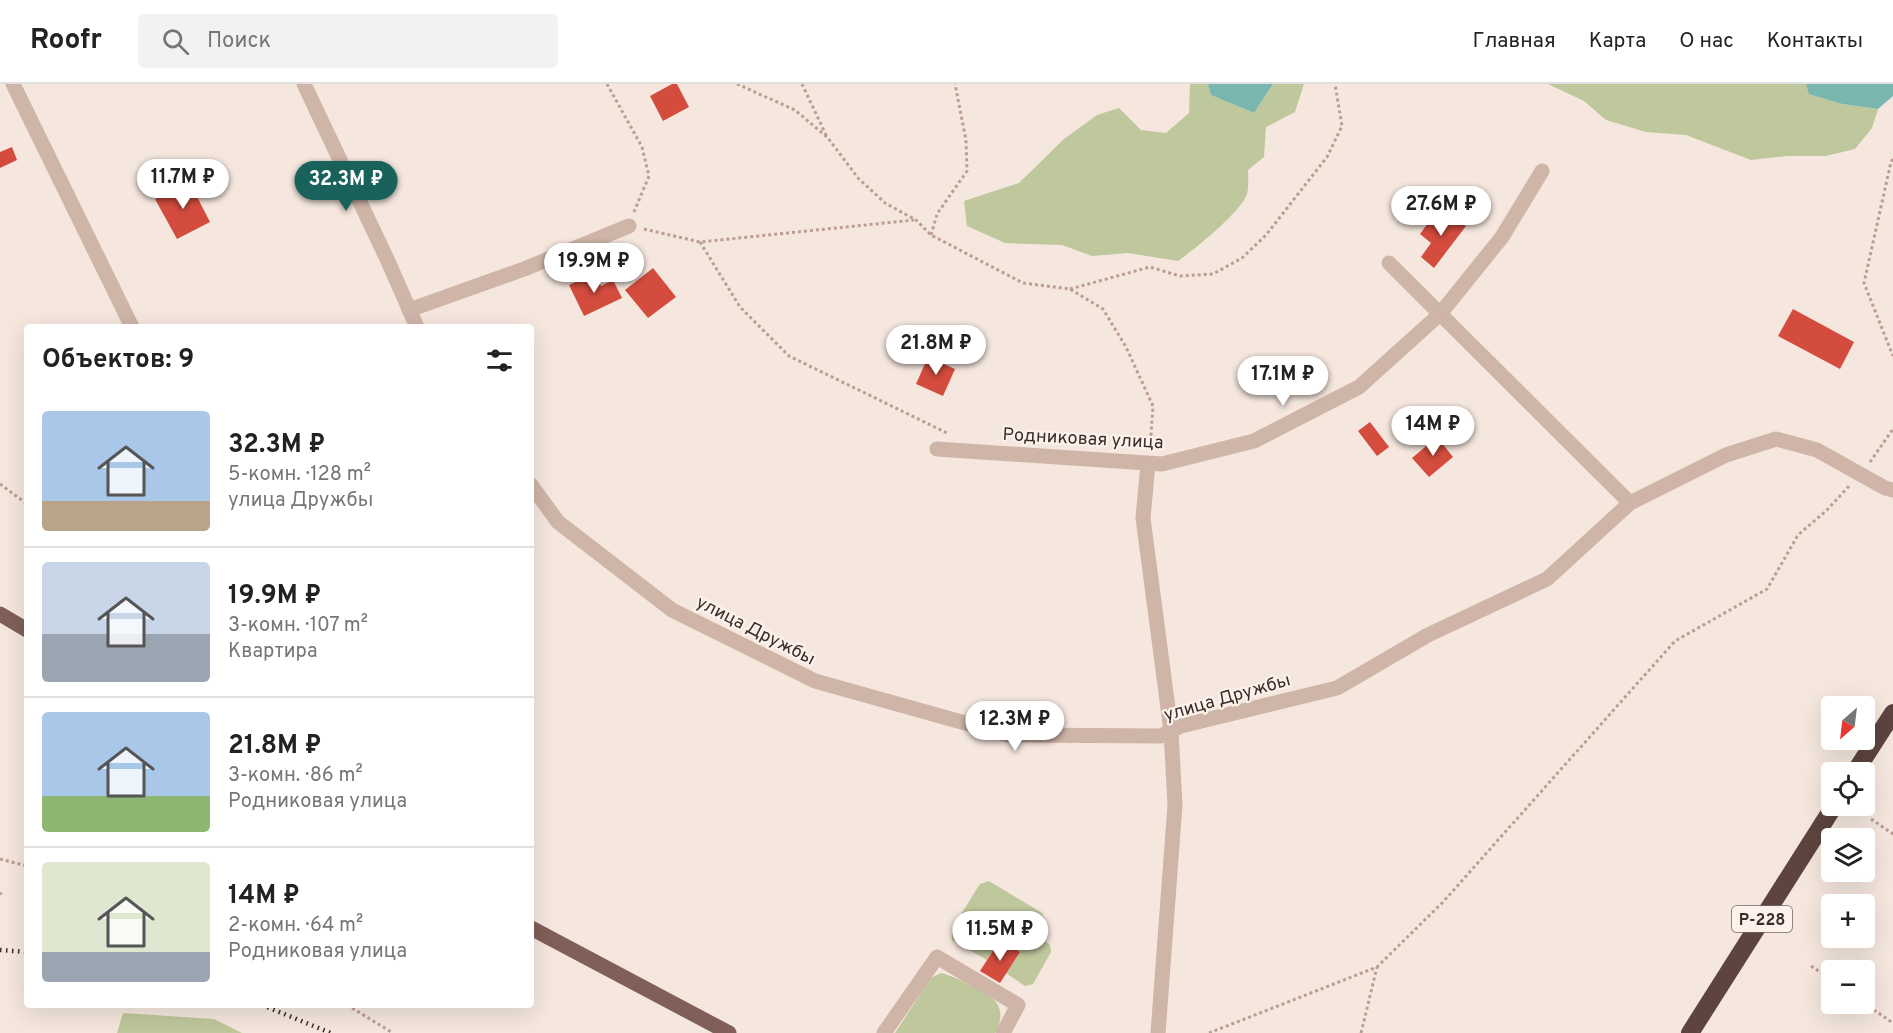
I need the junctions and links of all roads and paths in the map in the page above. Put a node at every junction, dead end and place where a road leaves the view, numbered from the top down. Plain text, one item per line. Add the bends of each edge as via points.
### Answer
1 (13, 84) edge
2 (304, 84) edge
3 (607, 84) edge
4 (737, 84) edge
5 (802, 84) edge
6 (955, 84) edge
7 (1335, 84) edge
8 (828, 138) junction
9 (1893, 159) edge
10 (1542, 171) dead end
11 (916, 220) junction
12 (629, 226) junction
13 (931, 235) junction
14 (700, 242) junction
15 (1389, 263) dead end
16 (1070, 289) junction
17 (409, 310) junction
18 (1440, 314) junction
19 (131, 324) edge
20 (416, 324) edge
21 (1893, 356) edge
22 (1893, 429) edge
23 (953, 436) dead end
24 (937, 449) dead end
25 (1148, 464) junction
26 (1860, 475) junction
27 (0, 484) edge
28 (534, 489) edge
29 (1893, 490) edge
30 (24, 502) edge
31 (1630, 503) junction
32 (0, 614) edge
33 (24, 628) edge
34 (1893, 713) edge
35 (1171, 731) junction
36 (1861, 762) edge
37 (1828, 816) edge
38 (1871, 819) dead end
39 (1893, 834) edge
40 (0, 859) edge
41 (24, 865) edge
42 (534, 930) edge
43 (1811, 966) dead end
44 (1377, 967) junction
45 (1821, 973) edge
46 (352, 1008) edge
47 (1875, 1011) edge
48 (1893, 1023) edge
49 (393, 1033) edge
50 (729, 1033) edge
51 (884, 1033) edge
52 (1003, 1033) edge
53 (1158, 1033) edge
54 (1209, 1033) edge
55 (1361, 1033) edge
56 (1690, 1033) edge

1 - 19 street
2 - 17 street
3 - 12 path via 642,147 649,176
4 - 8 path via 795,110
5 - 8 path
6 - 13 path via 966,140 967,171 937,214
7 - 16 path via 1342,126 1327,157 1266,235 1242,258 1213,274 1180,276 1150,267
8 - 11 path via 858,178 885,204
9 - 21 path via 1864,283
10 - 18 street, Родниковая улица via 1502,237
11 - 13 path
11 - 14 path
12 - 14 path
12 - 17 street
13 - 16 path via 1023,283
14 - 23 path via 740,307 789,356
15 - 18 street
16 - 25 path via 1103,309 1126,347 1153,406
17 - 20 street
18 - 25 street, Родниковая улица via 1359,387 1254,441
18 - 31 street
22 - 26 path
24 - 25 street, Родниковая улица
25 - 35 street via 1143,518
26 - 29 street, улица Дружбы
26 - 31 street, улица Дружбы via 1816,450 1776,438 1726,455
26 - 44 path via 1798,535 1767,589 1675,641 1443,902
27 - 30 path
28 - 35 street, улица Дружбы via 558,522 672,610 815,681 1008,735 1161,736
31 - 35 street, улица Дружбы via 1547,579 1428,635 1336,688
32 - 33 main road
34 - 36 highway
35 - 53 street via 1175,805
37 - 56 highway, Р-228
38 - 39 path
40 - 41 path
42 - 50 main road
43 - 45 path
44 - 54 path
44 - 55 path
46 - 49 path
47 - 48 path
51 - 52 street via 937,957 1018,1005

